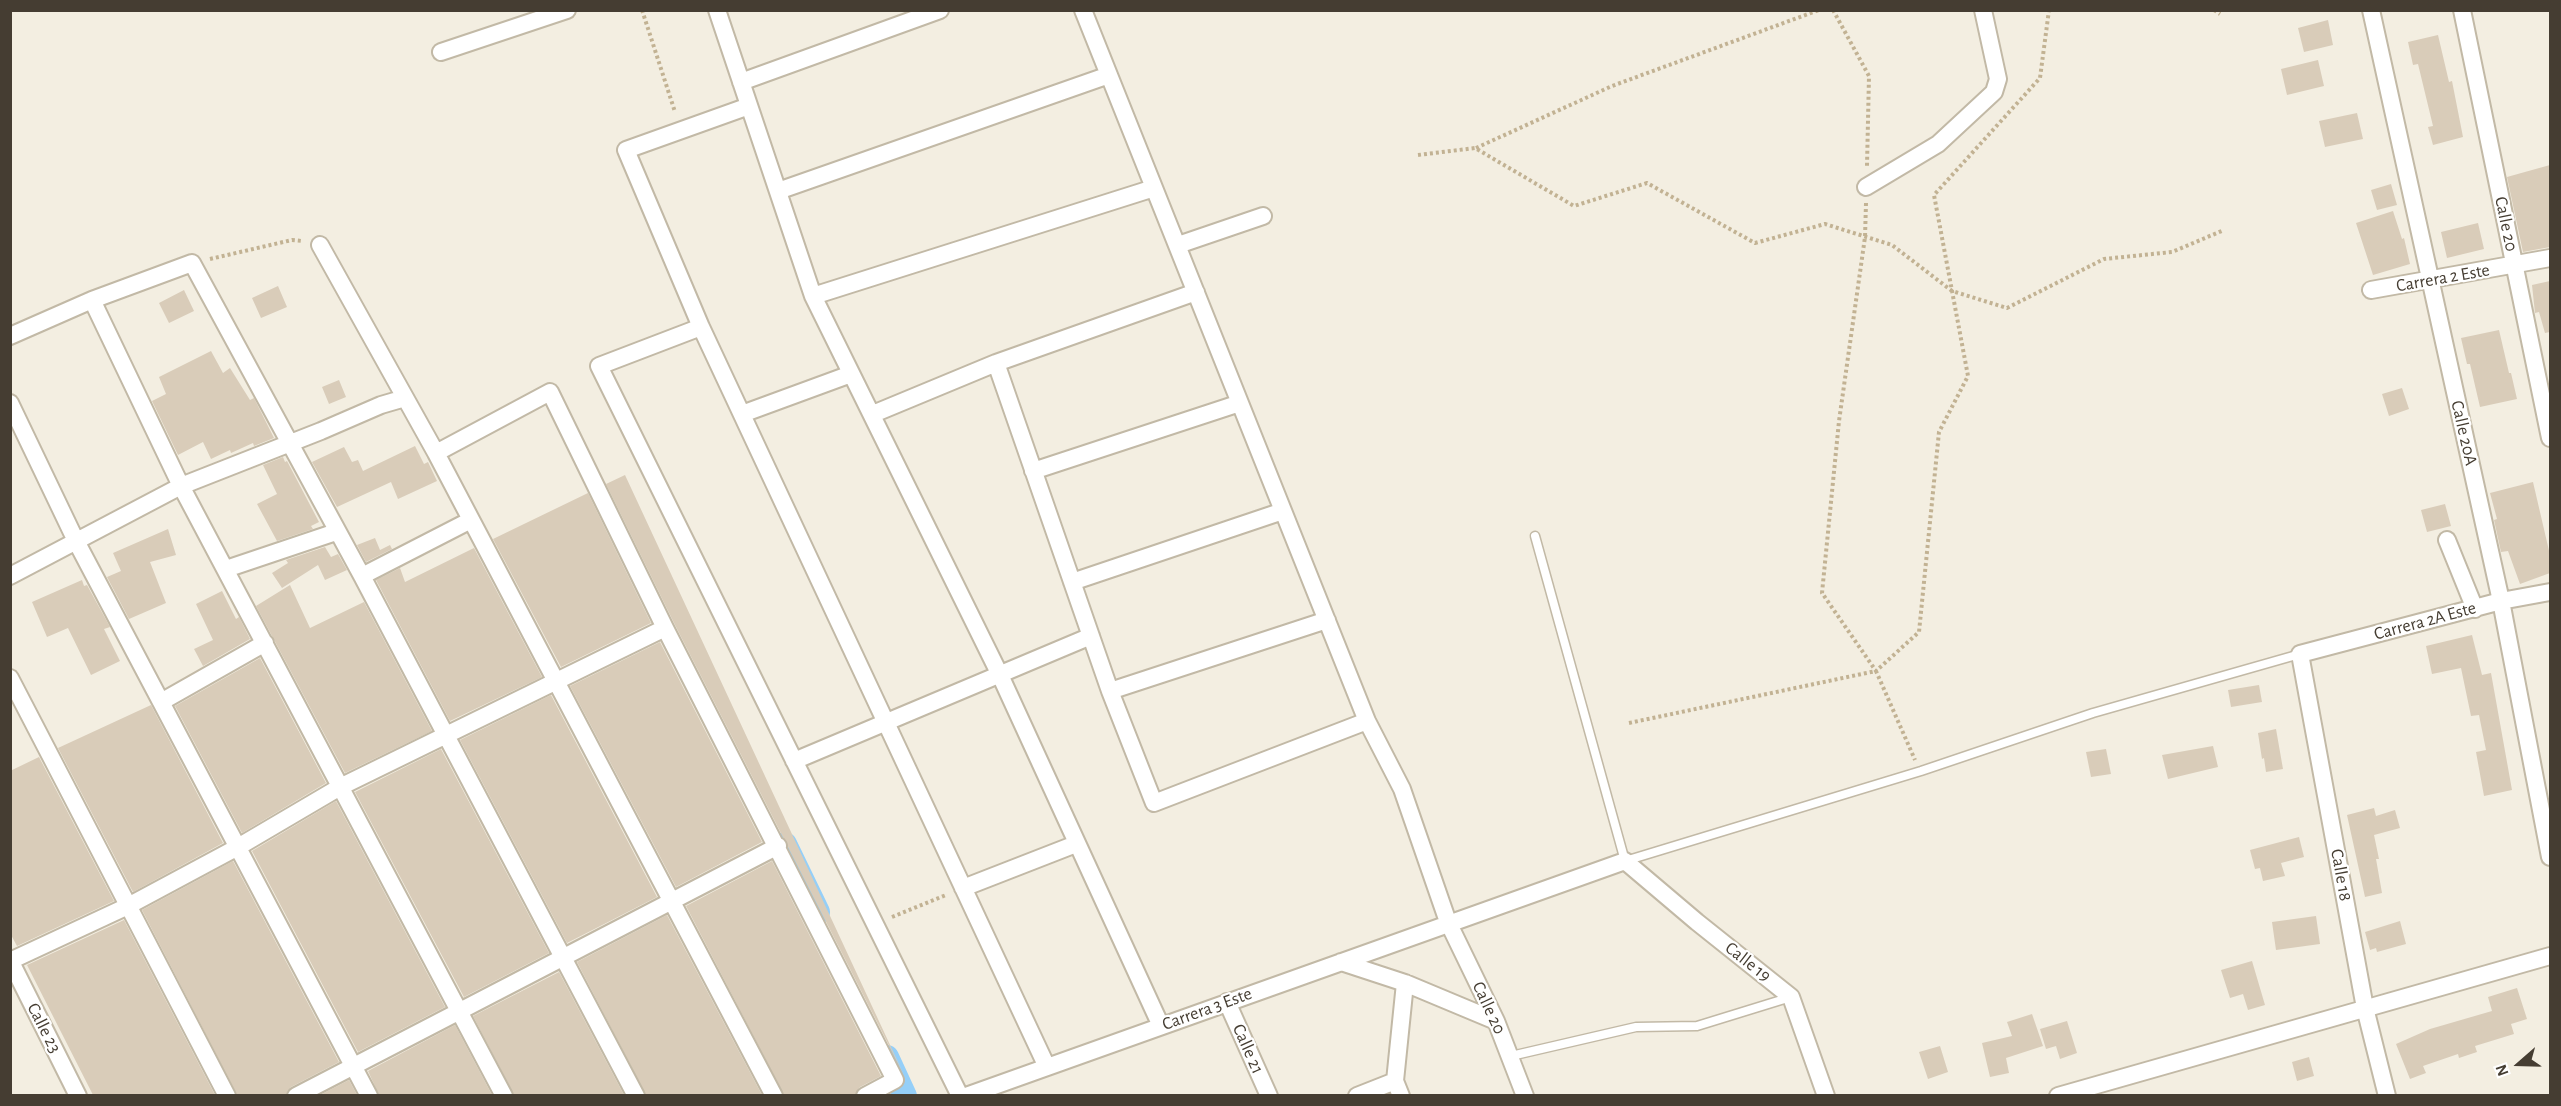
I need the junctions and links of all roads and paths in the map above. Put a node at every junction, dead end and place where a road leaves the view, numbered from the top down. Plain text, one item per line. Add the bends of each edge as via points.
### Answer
1 (567, 10) edge
2 (642, 10) edge
3 (717, 10) edge
4 (940, 10) edge
5 (1083, 10) edge
6 (1819, 10) edge
7 (1833, 10) edge
8 (1983, 10) edge
9 (2049, 10) edge
10 (2214, 10) edge
11 (2371, 10) edge
12 (2462, 10) edge
13 (2220, 14) dead end
14 (441, 52) dead end
15 (1109, 75) junction
16 (741, 82) junction
17 (749, 106) junction
18 (681, 130) junction
19 (1475, 148) junction
20 (1418, 154) dead end
21 (1866, 187) junction
22 (1154, 188) junction
23 (778, 191) junction
24 (1263, 216) dead end
25 (2224, 230) dead end
26 (1866, 237) junction
27 (320, 245) joint
28 (1178, 245) junction
29 (2550, 258) edge
30 (192, 264) junction
31 (2515, 265) junction
32 (2430, 280) junction
33 (2371, 290) dead end
34 (1952, 291) junction
35 (1196, 292) junction
36 (813, 296) junction
37 (92, 300) junction
38 (701, 327) junction
39 (10, 336) edge
40 (996, 363) junction
41 (850, 374) junction
42 (405, 398) junction
43 (10, 403) edge
44 (1240, 403) junction
45 (742, 414) junction
46 (873, 414) junction
47 (2550, 438) edge
48 (289, 444) junction
49 (436, 453) junction
50 (1033, 471) junction
51 (182, 486) junction
52 (1283, 511) junction
53 (471, 520) junction
54 (336, 532) junction
55 (1535, 536) dead end
56 (2447, 540) dead end
57 (76, 541) junction
58 (226, 569) junction
59 (10, 576) edge
60 (362, 576) junction
61 (1072, 582) junction
62 (2550, 592) edge
63 (2502, 601) junction
64 (2475, 609) junction
65 (1327, 620) junction
66 (665, 628) junction
67 (1091, 636) junction
68 (265, 643) junction
69 (2300, 654) junction
70 (1876, 671) junction
71 (1000, 675) junction
72 (10, 678) edge
73 (555, 680) junction
74 (1110, 691) junction
75 (160, 702) junction
76 (1367, 721) junction
77 (886, 723) junction
78 (1629, 723) dead end
79 (445, 734) junction
80 (794, 761) junction
81 (1921, 771) junction
82 (340, 787) junction
83 (1076, 844) junction
84 (778, 846) junction
85 (238, 847) junction
86 (2550, 857) edge
87 (1625, 861) junction
88 (963, 888) junction
89 (672, 901) junction
90 (128, 906) junction
91 (1448, 922) junction
92 (874, 924) junction
93 (2550, 956) edge
94 (562, 957) junction
95 (11, 961) edge
96 (1341, 962) junction
97 (1405, 983) junction
98 (1791, 997) junction
99 (1227, 1002) junction
100 (2365, 1008) junction
101 (459, 1011) junction
102 (1496, 1021) junction
103 (1161, 1026) junction
104 (1511, 1056) junction
105 (353, 1066) junction
106 (1047, 1067) junction
107 (1398, 1088) edge
108 (78, 1095) edge
109 (227, 1095) edge
110 (296, 1095) edge
111 (369, 1095) edge
112 (504, 1095) edge
113 (636, 1095) edge
114 (774, 1095) edge
115 (865, 1095) edge
116 (960, 1095) edge
117 (966, 1095) edge
118 (1269, 1095) edge
119 (1357, 1095) edge
120 (1525, 1095) edge
121 (1826, 1095) edge
122 (2058, 1095) edge
123 (2387, 1095) edge

1 - 14 street
2 - 18 path
3 - 16 street
4 - 16 street
5 - 15 street, Calle 20
6 - 19 path via 1612,86
7 - 21 path via 1869,76
8 - 21 street via 1998,79 1994,93 1938,144
9 - 34 path via 2040,78 1934,195
10 - 13 path
11 - 32 street, Calle 20A
12 - 31 street, Calle 20
15 - 22 street, Calle 20
15 - 23 street
16 - 17 street
17 - 18 street
17 - 23 street
18 - 38 street via 626,150
19 - 20 path
19 - 26 path via 1574,206 1647,183 1755,243 1825,224
21 - 26 path
22 - 28 street, Calle 20
22 - 36 street
23 - 36 street
24 - 28 street
25 - 34 path via 2172,252 2104,259 2007,308
26 - 34 path via 1892,246
26 - 70 path via 1839,421 1822,593
27 - 30 path via 292,240
27 - 42 street
28 - 35 street, Calle 20
29 - 31 street, Carrera 2 Este
30 - 37 street
30 - 48 street
31 - 32 street, Carrera 2 Este
31 - 47 street, Calle 20
32 - 33 street, Carrera 2 Este
32 - 63 street, Calle 20A
34 - 70 path via 1968,376 1939,432 1919,632
35 - 40 street
35 - 44 street, Calle 20
36 - 41 street
37 - 39 street
37 - 51 street
38 - 45 street
38 - 80 street via 599,366
40 - 46 street
40 - 50 street
41 - 45 street
41 - 46 street
42 - 48 street
42 - 49 street
43 - 57 street
44 - 50 street
44 - 52 street, Calle 20
45 - 77 street
46 - 71 street
48 - 51 street
48 - 54 street
49 - 53 street
49 - 66 street via 550,392
50 - 61 street
51 - 57 street
51 - 58 street
52 - 61 street
52 - 65 street, Calle 20
53 - 60 street
53 - 73 street
54 - 58 street
54 - 60 street
55 - 87 lane
56 - 64 street
57 - 59 street
57 - 75 street
58 - 68 street
60 - 79 street
61 - 67 street
62 - 63 street, Carrera 2A Este
63 - 64 street, Carrera 2A Este
63 - 86 street, Calle 20A
64 - 69 street, Carrera 2A Este
65 - 74 street
65 - 76 street, Calle 20
66 - 73 street
66 - 84 street
67 - 71 street
67 - 74 street
68 - 75 street
68 - 82 street
69 - 81 lane via 2093,713
69 - 100 street, Calle 18
70 - 78 path
70 - 81 path
71 - 77 street
71 - 83 street
72 - 90 street
73 - 79 street
73 - 89 street
74 - 76 street via 1154,803
75 - 85 street
76 - 91 street, Calle 20 via 1402,789
77 - 80 street
77 - 88 street
79 - 82 street
79 - 94 street
80 - 92 street
81 - 87 lane
82 - 85 street
82 - 101 street
83 - 88 street
83 - 103 street
84 - 89 street
84 - 115 street via 895,1080
85 - 90 street
85 - 105 street
87 - 91 street, Carrera 3 Este
87 - 98 street, Calle 19
88 - 92 path
88 - 106 street
89 - 94 street
89 - 114 street
90 - 95 street
90 - 109 street
91 - 96 street, Carrera 3 Este
91 - 102 street, Calle 20
92 - 116 street
93 - 100 street
94 - 101 street
94 - 113 street
95 - 108 street, Calle 23
96 - 97 street
96 - 99 street, Carrera 3 Este
97 - 102 street
97 - 107 street
98 - 104 lane via 1697,1026 1636,1027
98 - 121 street
99 - 103 street, Carrera 3 Este
99 - 118 street, Calle 21
100 - 122 street
100 - 123 street, Calle 18
101 - 105 street
101 - 112 street
102 - 104 street, Calle 20
103 - 106 street, Carrera 3 Este
104 - 120 street, Calle 20
105 - 110 street
105 - 111 street
106 - 117 street, Carrera 3 Este
107 - 119 street

